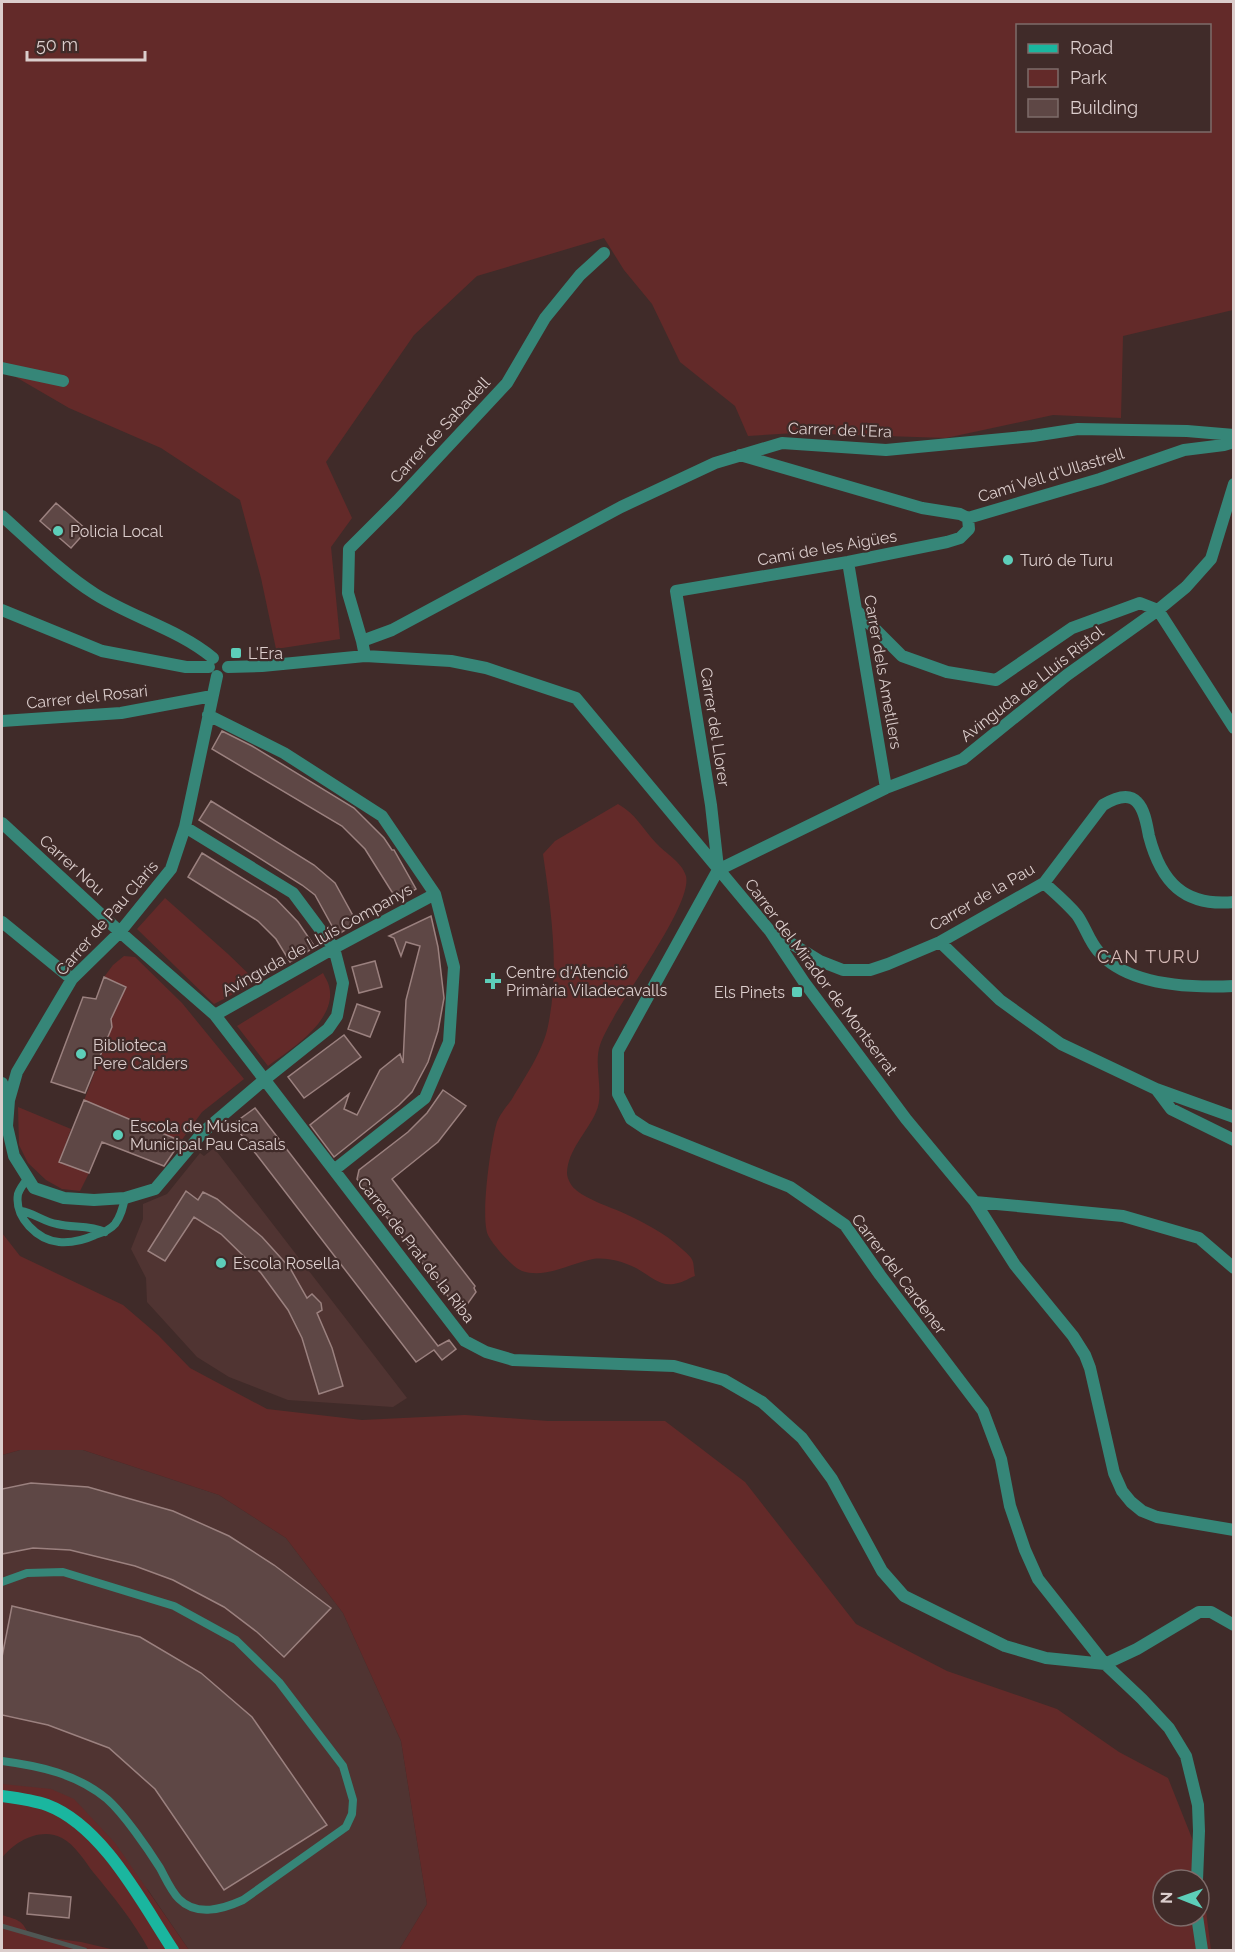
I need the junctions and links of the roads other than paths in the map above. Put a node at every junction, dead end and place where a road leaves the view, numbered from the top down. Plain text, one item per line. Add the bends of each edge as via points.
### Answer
1 (604, 253) dead end
2 (2, 368) edge
3 (63, 381) dead end
4 (1233, 435) edge
5 (1233, 442) edge
6 (740, 455) junction
7 (1233, 484) edge
8 (2, 516) edge
9 (968, 518) junction
10 (848, 562) junction
11 (676, 591) joint
12 (2, 610) edge
13 (856, 610) junction
14 (1158, 610) junction
15 (362, 641) junction
16 (366, 656) junction
17 (213, 667) junction
18 (228, 667) junction
19 (212, 696) junction
20 (208, 715) junction
21 (2, 721) edge
22 (1233, 728) edge
23 (886, 788) junction
24 (2, 824) edge
25 (185, 827) junction
26 (718, 870) junction
27 (1044, 882) junction
28 (435, 894) junction
29 (1233, 902) edge
30 (2, 922) edge
31 (770, 931) junction
32 (120, 932) junction
33 (940, 942) junction
34 (334, 948) junction
35 (72, 979) junction
36 (1233, 986) edge
37 (215, 1015) junction
38 (264, 1080) junction
39 (2, 1083) edge
40 (1156, 1089) junction
41 (9, 1100) junction
42 (1233, 1117) edge
43 (1233, 1140) edge
44 (334, 1170) junction
45 (28, 1178) junction
46 (125, 1198) junction
47 (975, 1202) junction
48 (21, 1211) junction
49 (105, 1232) junction
50 (1233, 1268) edge
51 (1233, 1530) edge
52 (2, 1582) edge
53 (1233, 1625) edge
54 (1105, 1664) junction
55 (2, 1761) edge
56 (2, 1796) edge
57 (1197, 1868) edge
58 (1199, 1928) edge
59 (173, 1950) edge
60 (1202, 1950) edge

1 - 15 street, Carrer de Sabadell via 545,318 507,383 349,549 348,592
2 - 3 street
4 - 6 street, Carrer de l'Era via 1078,429 886,450 782,443
5 - 9 street, Camí Vell d'Ullastrell via 1184,450
6 - 9 street, Camí Vell d'Ullastrell
6 - 15 street, Carrer de l'Era via 621,507 392,630
7 - 14 street, Avinguda de Lluís Ristol via 1211,559
8 - 17 street via 95,594 196,644
9 - 10 street, Camí de les Aigües via 969,529 960,538
10 - 11 street, Camí de les Aigües
10 - 13 street, Carrer dels Ametllers
11 - 26 street, Carrer del Llorer
12 - 17 street via 102,651 186,667
13 - 14 street via 902,656 946,672 996,680 1072,628 1140,603
13 - 23 street, Carrer dels Ametllers
14 - 22 street
14 - 23 street, Avinguda de Lluís Ristol via 1067,675 963,759
15 - 16 street
16 - 18 street, Carrer del Mirador de Montserrat
16 - 26 street, Carrer del Mirador de Montserrat via 451,661 486,668 576,698
17 - 18 street via 225,673
17 - 18 street via 222,657
17 - 19 street, Carrer de Pau Claris
19 - 20 street, Carrer de Pau Claris
19 - 21 street, Carrer del Rosari via 121,713
20 - 25 street, Carrer de Pau Claris
20 - 28 street via 284,753 382,816
23 - 26 street, Avinguda de Lluís Ristol
24 - 32 street, Carrer Nou
25 - 32 street, Carrer de Pau Claris via 171,869
25 - 34 street via 293,893
26 - 31 street, Carrer del Mirador de Montserrat
26 - 54 street, Carrer del Cardener via 618,1051 618,1094 631,1119 646,1129 790,1187 845,1225 983,1412 1001,1459 1010,1506 1038,1579
27 - 29 street, Carrer de la Pau via 1103,805 1113,799 1133,798 1139,803 1154,857 1169,882 1195,899
27 - 33 street, Carrer de la Pau
27 - 36 street via 1078,916 1097,951 1116,967 1180,985
28 - 34 street, Avinguda de Lluís Companys
28 - 44 street via 454,967 449,1042 425,1098
30 - 35 street
31 - 33 street, Carrer de la Pau via 832,967 856,971 888,964
31 - 47 street, Carrer del Mirador de Montserrat via 906,1119
32 - 35 street, Carrer de Pau Claris
32 - 37 street, Carrer de Prat de la Riba
33 - 40 street via 1000,1000 1061,1044
34 - 37 street, Avinguda de Lluís Companys
34 - 38 street via 343,983 337,1016 328,1029
35 - 41 street, Carrer de Pau Claris via 17,1072
37 - 38 street, Carrer de Prat de la Riba
38 - 44 street, Carrer de Prat de la Riba
38 - 46 street via 203,1132 155,1189
39 - 41 street
40 - 42 street
40 - 43 street via 1171,1109
41 - 45 street via 7,1126 14,1156
44 - 54 street, Carrer de Prat de la Riba via 465,1341 513,1360 674,1366 724,1380 762,1402 802,1438 838,1490 882,1571 904,1596 1005,1646 1046,1658
45 - 46 street via 34,1188 64,1198
45 - 48 lane via 18,1195
46 - 49 lane via 122,1213
47 - 50 street via 1123,1216 1199,1238
47 - 51 street, Carrer del Mirador de Montserrat via 1015,1265 1085,1355 1122,1491 1143,1511 1157,1517
48 - 49 lane via 55,1224 94,1227
48 - 49 lane via 35,1233 56,1242
52 - 55 lane via 27,1573 63,1572 174,1606 236,1640 279,1682 343,1766 353,1800 352,1814 346,1827 243,1900 218,1909 195,1908 179,1899 147,1848 108,1800 77,1779 34,1765
53 - 54 street via 1211,1612 1199,1612
54 - 57 street, Carrer del Cardener via 1169,1728 1186,1756 1198,1805
56 - 59 street via 48,1805 78,1822 105,1850
58 - 60 street

